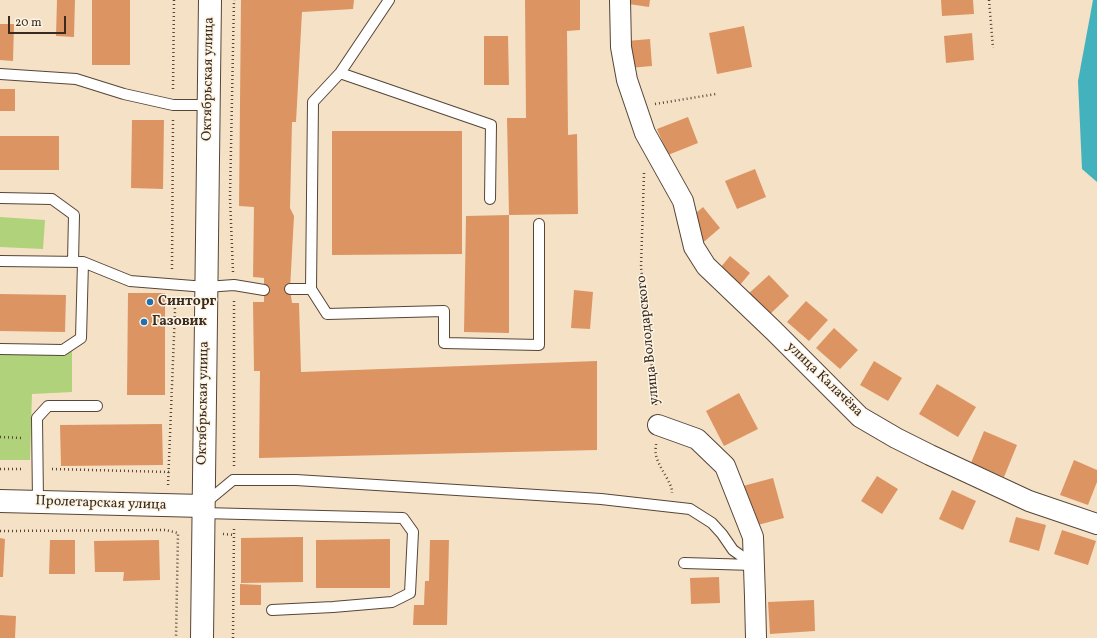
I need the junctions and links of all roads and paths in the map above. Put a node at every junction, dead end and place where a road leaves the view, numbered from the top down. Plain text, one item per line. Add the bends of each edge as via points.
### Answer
1 (174, 0) edge
2 (210, 0) edge
3 (234, 0) edge
4 (389, 0) edge
5 (620, 0) edge
6 (989, 0) edge
7 (993, 48) dead end
8 (340, 73) junction
9 (0, 74) edge
10 (716, 94) dead end
11 (173, 105) junction
12 (208, 105) junction
13 (636, 108) junction
14 (644, 173) dead end
15 (0, 198) edge
16 (490, 199) dead end
17 (539, 224) dead end
18 (0, 261) edge
19 (78, 262) junction
20 (172, 285) junction
21 (234, 285) junction
22 (206, 287) junction
23 (290, 289) dead end
24 (311, 289) junction
25 (264, 290) dead end
26 (0, 349) edge
27 (97, 406) dead end
28 (658, 425) junction
29 (0, 437) edge
30 (37, 438) junction
31 (0, 469) edge
32 (38, 469) junction
33 (169, 472) junction
34 (234, 480) junction
35 (0, 501) edge
36 (38, 502) junction
37 (167, 506) junction
38 (660, 506) junction
39 (203, 509) junction
40 (234, 513) junction
41 (1097, 524) edge
42 (166, 530) junction
43 (0, 531) edge
44 (684, 563) dead end
45 (754, 565) junction
46 (272, 610) dead end
47 (176, 638) edge
48 (202, 638) edge
49 (233, 638) edge
50 (756, 638) edge

1 - 11 path
2 - 12 main road, Октябрьская улица
3 - 21 path via 230,198
4 - 8 lane
5 - 13 street via 621,47 627,80
6 - 7 path
8 - 16 lane via 491,125
8 - 24 lane via 313,102
9 - 11 lane via 76,79 124,94
10 - 13 path
11 - 12 lane
11 - 20 path
12 - 22 main road, Октябрьская улица
13 - 41 street, улица Калачёва via 645,134 683,201 694,246 706,266 860,417 930,455 1029,501
14 - 28 path, улица Володарского via 641,267
15 - 19 lane via 52,199 74,215
17 - 24 lane via 539,345 444,343 444,311 327,314
18 - 19 lane
19 - 20 lane via 130,281
19 - 26 lane via 81,338 63,350
20 - 22 lane
20 - 33 path via 175,310
21 - 22 lane
21 - 25 lane
21 - 34 path
22 - 39 main road, Октябрьская улица
23 - 24 lane
27 - 30 lane via 48,406 37,418
28 - 38 path via 655,454 672,488 671,498
28 - 45 street, улица Володарского via 697,439 725,466 753,537
29 - 30 path
30 - 32 lane
31 - 32 path
32 - 33 path
32 - 36 lane
33 - 37 path
34 - 38 lane via 296,480 601,499
34 - 39 lane
35 - 36 main road, Пролетарская улица
36 - 37 main road, Пролетарская улица
37 - 39 main road, Пролетарская улица
37 - 42 path
38 - 45 lane via 690,509 712,523 733,550
39 - 40 lane
39 - 48 main road, Октябрьская улица
40 - 46 lane via 403,518 413,532 410,593 392,602
40 - 49 path
42 - 43 path
42 - 47 path via 178,533
44 - 45 lane
45 - 50 street, улица Володарского

